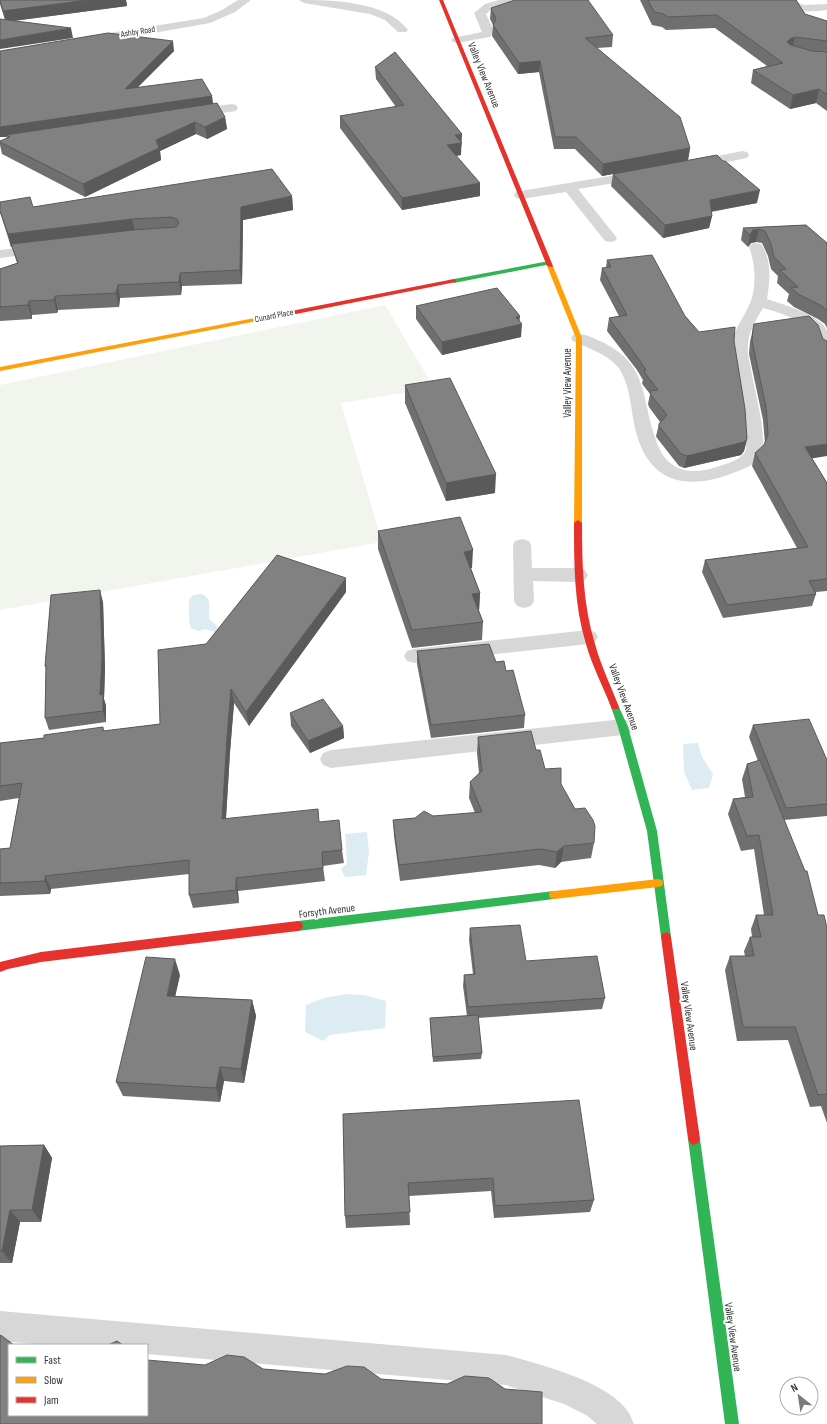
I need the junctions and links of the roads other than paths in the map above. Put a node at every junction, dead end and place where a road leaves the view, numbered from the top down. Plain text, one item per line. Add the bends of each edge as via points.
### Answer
1 (245, 0) edge
2 (304, 0) edge
3 (441, 0) edge
4 (511, 0) edge
5 (783, 0) edge
6 (817, 0) edge
7 (827, 7) edge
8 (402, 30) dead end
9 (457, 40) junction
10 (76, 42) edge
11 (232, 108) dead end
12 (179, 115) edge
13 (742, 155) dead end
14 (680, 167) edge
15 (649, 173) edge
16 (569, 187) junction
17 (521, 196) junction
18 (610, 238) dead end
19 (53, 247) edge
20 (756, 247) edge
21 (0, 254) edge
22 (548, 264) junction
23 (759, 301) junction
24 (579, 338) junction
25 (827, 348) edge
26 (0, 369) edge
27 (522, 546) dead end
28 (524, 574) junction
29 (578, 575) junction
30 (524, 601) dead end
31 (588, 637) junction
32 (414, 656) dead end
33 (623, 727) junction
34 (331, 759) dead end
35 (658, 883) junction
36 (0, 967) edge
37 (0, 1326) edge
38 (618, 1424) edge
39 (732, 1424) edge

1 - 10 street, Ashby Road via 219,17 206,21
2 - 8 lane via 374,11 389,18
3 - 9 street, Valley View Avenue
4 - 9 lane via 489,6 480,13 488,31 486,35
5 - 7 lane via 789,5 803,9
6 - 7 lane
9 - 17 street, Valley View Avenue
11 - 12 lane
13 - 14 lane
15 - 16 lane
16 - 17 lane
16 - 18 lane
17 - 22 street, Valley View Avenue
19 - 21 lane
20 - 23 lane via 761,261
22 - 24 street, Valley View Avenue
22 - 26 street, Cunard Place
23 - 24 lane via 742,330 740,344 754,432 754,452 747,460 734,467 698,477 682,476 661,464 644,434 628,369 623,362 608,352
23 - 25 lane via 796,314 810,323 823,336
24 - 29 street, Valley View Avenue
27 - 28 lane
28 - 29 lane
28 - 30 lane
29 - 31 street, Valley View Avenue
31 - 32 lane
31 - 33 street, Valley View Avenue
33 - 34 lane
33 - 35 street, Valley View Avenue via 652,831
35 - 36 street, Forsyth Avenue via 41,957
35 - 39 street, Valley View Avenue
37 - 38 lane via 506,1370 574,1391 612,1415

